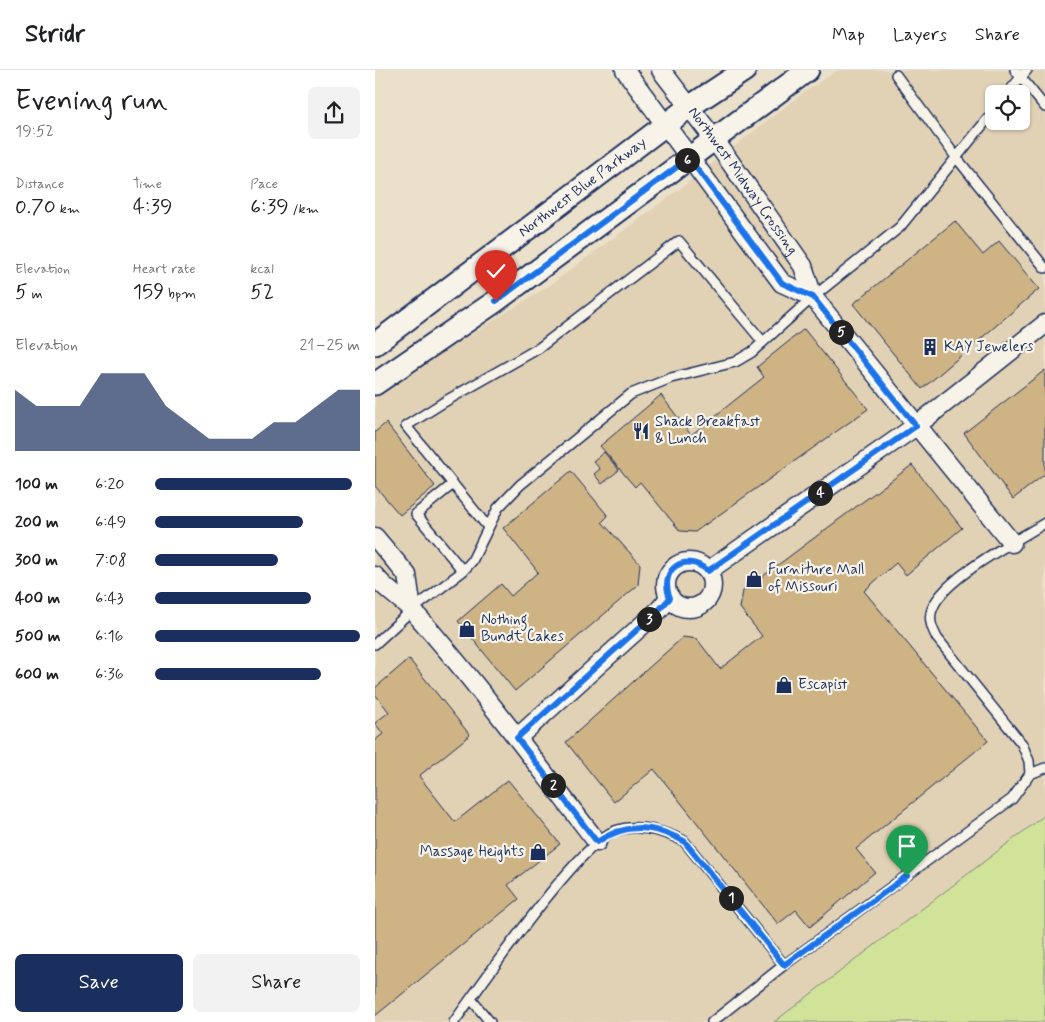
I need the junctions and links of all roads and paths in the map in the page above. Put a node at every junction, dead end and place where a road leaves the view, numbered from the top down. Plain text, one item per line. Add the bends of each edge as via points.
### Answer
1 (625, 70) edge
2 (661, 70) edge
3 (745, 70) edge
4 (808, 70) edge
5 (1027, 70) edge
6 (1018, 74) edge
7 (895, 75) dead end
8 (1012, 85) edge
9 (1045, 107) edge
10 (689, 108) junction
11 (985, 121) edge
12 (666, 126) junction
13 (714, 139) junction
14 (956, 157) junction
15 (689, 158) junction
16 (1045, 268) edge
17 (813, 297) junction
18 (1045, 324) edge
19 (763, 342) junction
20 (375, 344) edge
21 (375, 384) edge
22 (916, 426) junction
23 (453, 484) junction
24 (1045, 523) edge
25 (487, 526) junction
26 (375, 537) edge
27 (1012, 543) junction
28 (463, 571) junction
29 (708, 571) junction
30 (375, 576) edge
31 (670, 598) junction
32 (412, 610) junction
33 (376, 641) edge
34 (517, 738) junction
35 (1045, 768) edge
36 (1030, 774) junction
37 (597, 842) junction
38 (784, 965) junction
39 (471, 999) junction
40 (454, 1022) edge
41 (490, 1022) edge
42 (712, 1022) edge

1 - 12 street, Northwest Midway Crossing
2 - 10 street, Northwest Midway Crossing
3 - 10 street, Northwest Blue Parkway
4 - 13 street
5 - 6 lane
6 - 8 lane
6 - 9 lane
7 - 14 lane
10 - 12 street, Northwest Blue Parkway
10 - 13 street, Northwest Midway Crossing
11 - 14 lane
12 - 15 street, Northwest Midway Crossing
12 - 20 street, Northwest Blue Parkway
13 - 15 street
13 - 17 street, Northwest Midway Crossing via 803,266
14 - 16 lane
14 - 17 lane via 900,227
15 - 17 street, Northwest Midway Crossing via 782,283
15 - 21 street via 496,301
17 - 19 lane
17 - 22 street, Northwest Midway Crossing
18 - 22 street
19 - 23 lane via 679,241 539,348 405,426
19 - 25 lane via 735,362 671,378 631,394 520,485 498,508
22 - 27 street, Northwest Midway Crossing
22 - 29 street
23 - 25 lane
23 - 28 lane via 416,514
24 - 27 lane
25 - 28 lane via 472,561
26 - 32 street via 407,575
27 - 36 lane via 944,590 934,603 932,627 937,638 1022,744
28 - 32 lane
29 - 31 street via 695,562 673,568 666,582
29 - 31 street via 711,592 702,604 681,607
30 - 32 street
31 - 34 street
32 - 33 lane
32 - 34 street
34 - 37 street
35 - 36 lane
36 - 38 lane via 1013,799
37 - 38 lane via 627,828 649,829 684,841
37 - 39 lane via 560,881
38 - 42 lane
39 - 40 lane
39 - 41 lane

